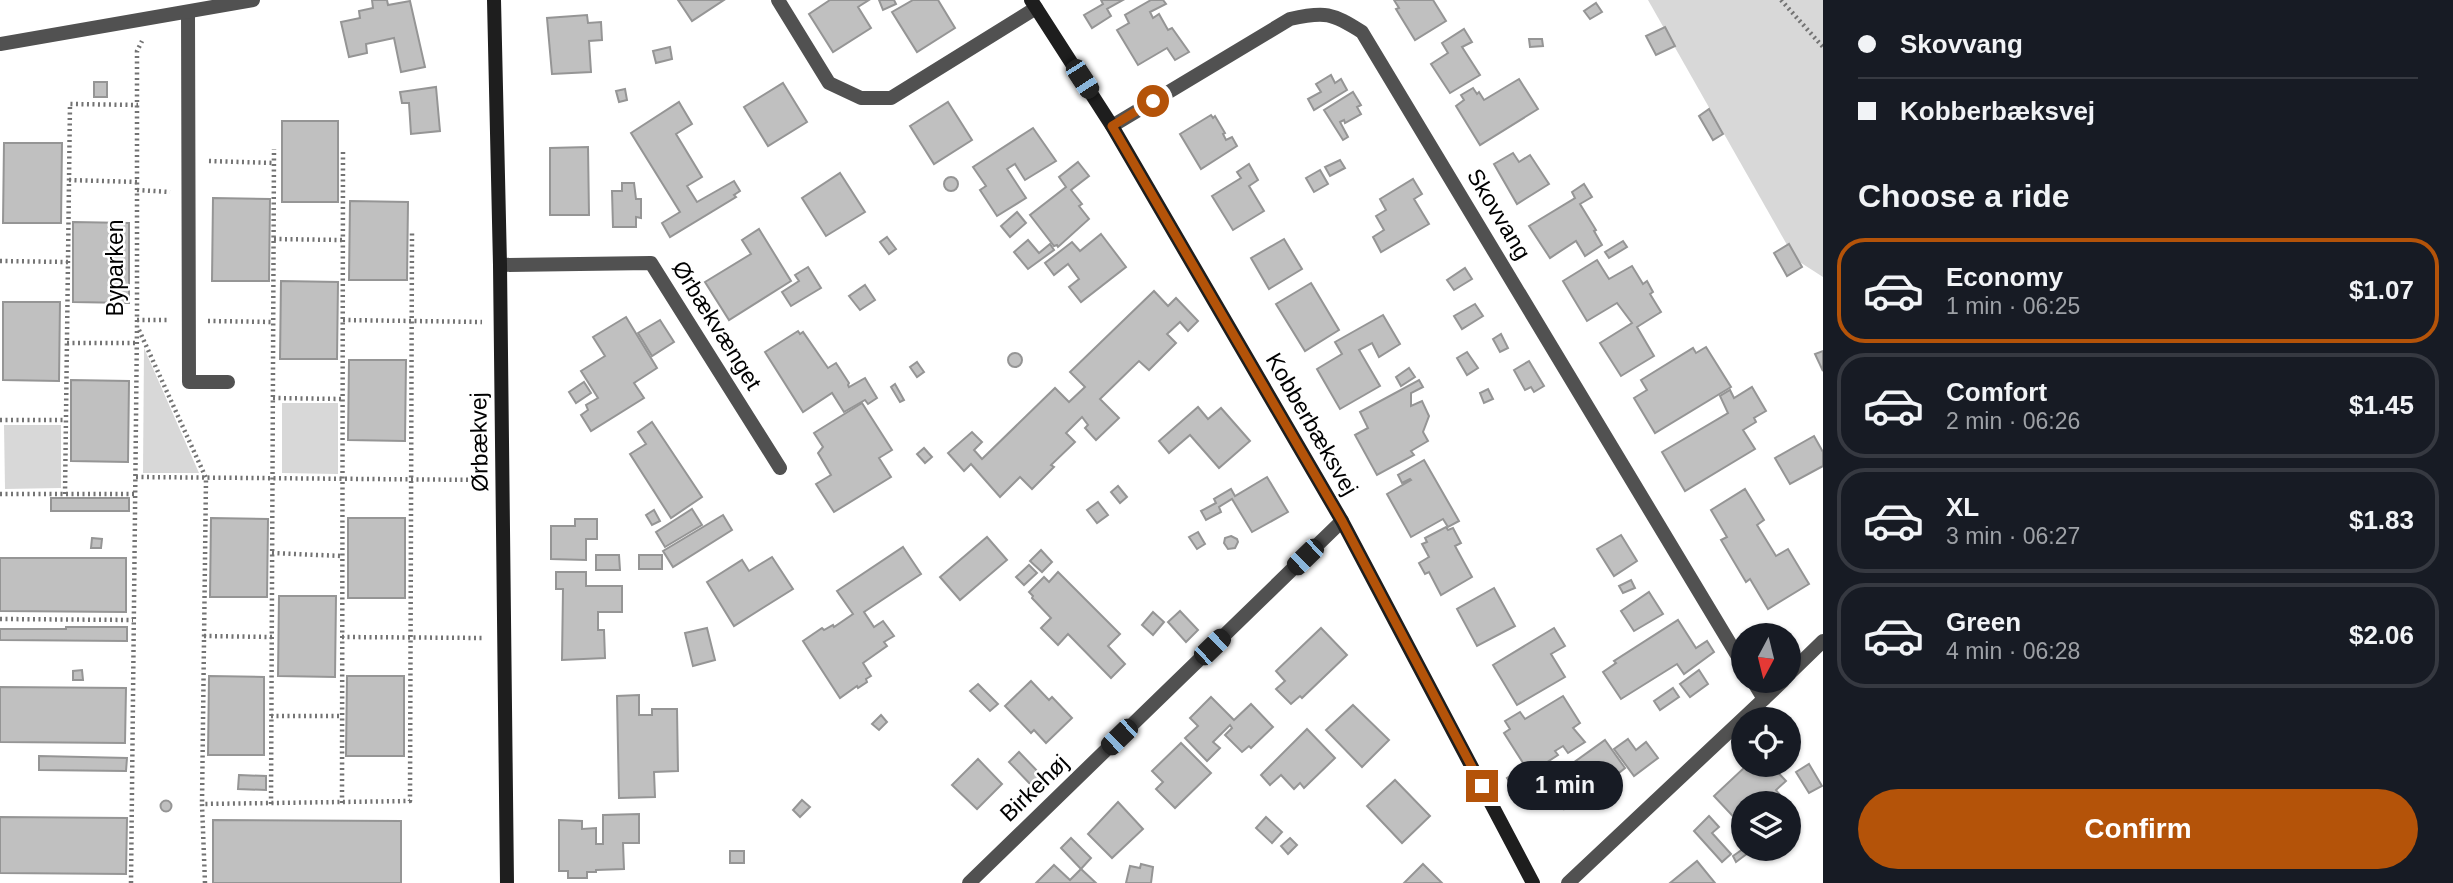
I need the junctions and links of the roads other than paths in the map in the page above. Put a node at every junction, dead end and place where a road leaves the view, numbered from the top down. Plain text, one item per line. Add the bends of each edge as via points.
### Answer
1 (253, 0) edge
2 (494, 0) edge
3 (778, 0) edge
4 (1034, 4) edge
5 (188, 12) junction
6 (0, 44) edge
7 (1112, 126) junction
8 (500, 265) junction
9 (228, 382) dead end
10 (780, 468) dead end
11 (1342, 521) junction
12 (1823, 641) edge
13 (1731, 644) edge
14 (1801, 662) edge
15 (1760, 693) edge
16 (1770, 693) edge
17 (1764, 699) junction
18 (507, 883) edge
19 (969, 883) edge
20 (1533, 883) edge
21 (1568, 883) edge

1 - 5 street
2 - 8 street, Ørbækvej
3 - 4 street via 829,83 861,98 891,98
4 - 7 street, Kobberbæksvej
5 - 6 street
5 - 9 street via 189,382
7 - 11 street, Kobberbæksvej
7 - 13 street, Skovvang via 1290,19 1317,12 1341,18 1362,32
8 - 10 street, Ørbækvænget via 651,263
8 - 18 street, Ørbækvej
11 - 19 street, Birkehøj
11 - 20 street, Kobberbæksvej
12 - 14 street
15 - 17 street
16 - 17 street
17 - 21 street

